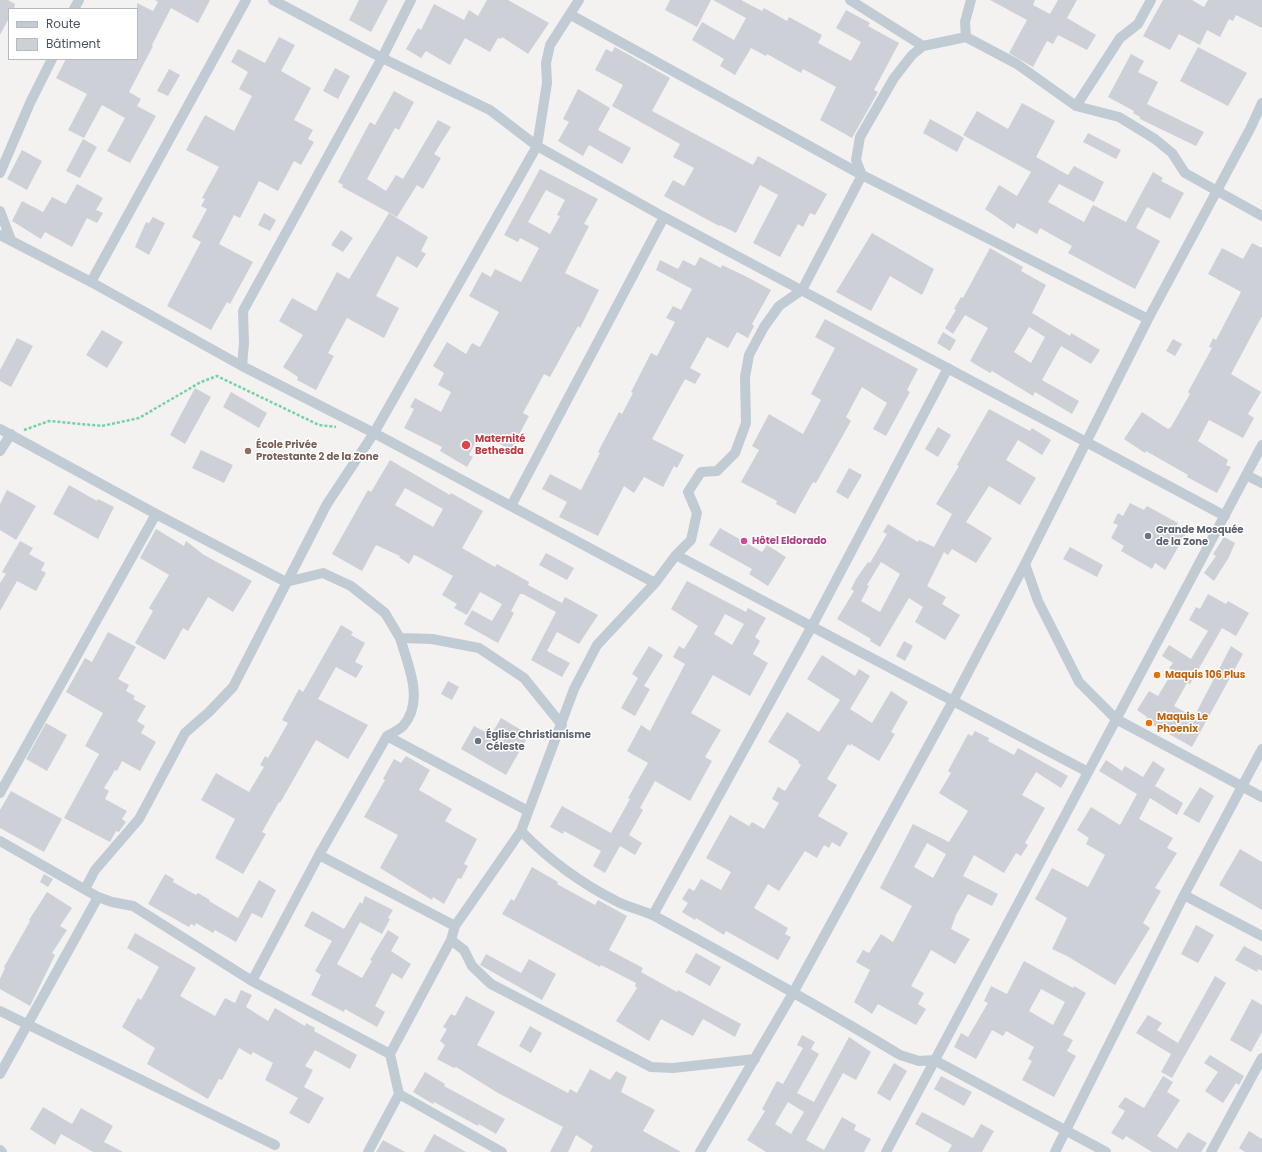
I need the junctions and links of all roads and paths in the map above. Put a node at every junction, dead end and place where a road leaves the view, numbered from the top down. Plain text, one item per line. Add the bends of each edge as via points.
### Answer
1 (246, 0) edge
2 (273, 0) edge
3 (411, 0) edge
4 (580, 0) edge
5 (850, 0) edge
6 (971, 0) edge
7 (1151, 0) edge
8 (571, 15) junction
9 (966, 37) junction
10 (923, 46) junction
11 (382, 58) junction
12 (52, 60) edge
13 (1262, 103) edge
14 (1076, 106) junction
15 (536, 146) junction
16 (0, 173) edge
17 (862, 175) junction
18 (1216, 191) junction
19 (0, 211) edge
20 (1262, 216) edge
21 (664, 217) junction
22 (0, 234) edge
23 (11, 240) junction
24 (91, 282) junction
25 (802, 290) junction
26 (1148, 319) junction
27 (242, 366) junction
28 (948, 368) junction
29 (343, 428) dead end
30 (0, 429) edge
31 (374, 433) junction
32 (11, 434) junction
33 (1086, 442) junction
34 (1262, 445) edge
35 (0, 451) edge
36 (1246, 475) junction
37 (1262, 483) edge
38 (511, 506) junction
39 (156, 514) junction
40 (1224, 516) junction
41 (676, 556) junction
42 (1025, 564) junction
43 (286, 582) junction
44 (656, 583) junction
45 (812, 626) junction
46 (400, 638) junction
47 (952, 702) junction
48 (1116, 719) junction
49 (562, 725) junction
50 (387, 736) junction
51 (1262, 749) edge
52 (1088, 772) junction
53 (1242, 786) junction
54 (0, 793) edge
55 (1262, 797) edge
56 (528, 811) junction
57 (521, 831) junction
58 (0, 841) edge
59 (319, 855) junction
60 (85, 889) junction
61 (1184, 895) junction
62 (98, 897) junction
63 (653, 915) junction
64 (456, 926) junction
65 (1262, 936) edge
66 (451, 940) junction
67 (252, 981) junction
68 (793, 992) junction
69 (0, 1011) edge
70 (28, 1024) junction
71 (390, 1054) junction
72 (755, 1059) junction
73 (934, 1060) junction
74 (1261, 1062) edge
75 (0, 1074) edge
76 (399, 1094) junction
77 (1065, 1130) junction
78 (275, 1144) dead end
79 (0, 1150) edge
80 (2, 1152) edge
81 (368, 1152) edge
82 (502, 1152) edge
83 (700, 1152) edge
84 (886, 1152) edge
85 (1055, 1152) edge
86 (1106, 1152) edge
87 (1211, 1152) edge

1 - 24 street
2 - 11 street
3 - 11 street
4 - 8 street
5 - 10 street
6 - 9 street via 965,22
7 - 14 street via 1138,24 1120,38
8 - 15 street via 550,45 546,64 547,83
8 - 17 street
9 - 10 street
9 - 14 street via 1018,64
10 - 17 street via 912,55 894,78 860,137 856,160
11 - 15 street via 490,110
11 - 27 street via 242,311
12 - 16 street
13 - 18 street
14 - 18 street via 1125,120 1172,153 1185,173
15 - 21 street
15 - 31 street
17 - 25 street
17 - 26 street
18 - 20 street
18 - 26 street
19 - 23 street
21 - 25 street
21 - 38 street
22 - 23 street
23 - 24 street
24 - 27 street
25 - 28 street
25 - 41 street via 779,306 749,355 745,377 746,423 740,441 735,453 718,471 701,472 688,492 698,513 691,540
26 - 33 street
27 - 31 street
28 - 33 street
28 - 45 street
29 - 32 path via 319,425 217,376 201,382 139,418 102,426 50,421
30 - 32 street
31 - 38 street
31 - 43 street via 326,504
32 - 35 street
32 - 39 street
33 - 40 street
33 - 42 street
34 - 36 street
36 - 37 street
36 - 40 street
38 - 44 street
39 - 43 street
39 - 54 street
40 - 48 street
41 - 44 street
41 - 45 street
42 - 47 street
42 - 48 street via 1038,601 1079,682
43 - 46 street via 323,574 351,586 385,613
43 - 60 street via 233,687 185,733 139,818 95,870
44 - 49 street via 597,645 574,689
45 - 47 street
45 - 63 street
46 - 49 street via 432,638 479,648 524,678
46 - 50 street via 412,677 413,708 402,726
47 - 52 street
47 - 68 street
48 - 52 street
48 - 53 street
49 - 56 street
50 - 56 street
50 - 59 street
51 - 53 street
52 - 73 street
53 - 55 street
53 - 61 street
56 - 57 street
57 - 63 street via 543,853 575,877 619,902
57 - 64 street
58 - 60 street
59 - 64 street
59 - 67 street
60 - 62 street
61 - 65 street
61 - 77 street
62 - 67 street via 133,906
62 - 70 street
63 - 68 street
64 - 66 street
66 - 71 street
66 - 72 street via 464,950 472,966 491,984 651,1067 674,1068
67 - 71 street
68 - 72 street
68 - 73 street via 900,1055 919,1061
69 - 70 street
70 - 75 street
70 - 78 street
71 - 76 street
72 - 83 street
73 - 77 street
73 - 84 street
74 - 87 street
76 - 81 street
76 - 82 street
77 - 85 street
77 - 86 street
79 - 80 street

